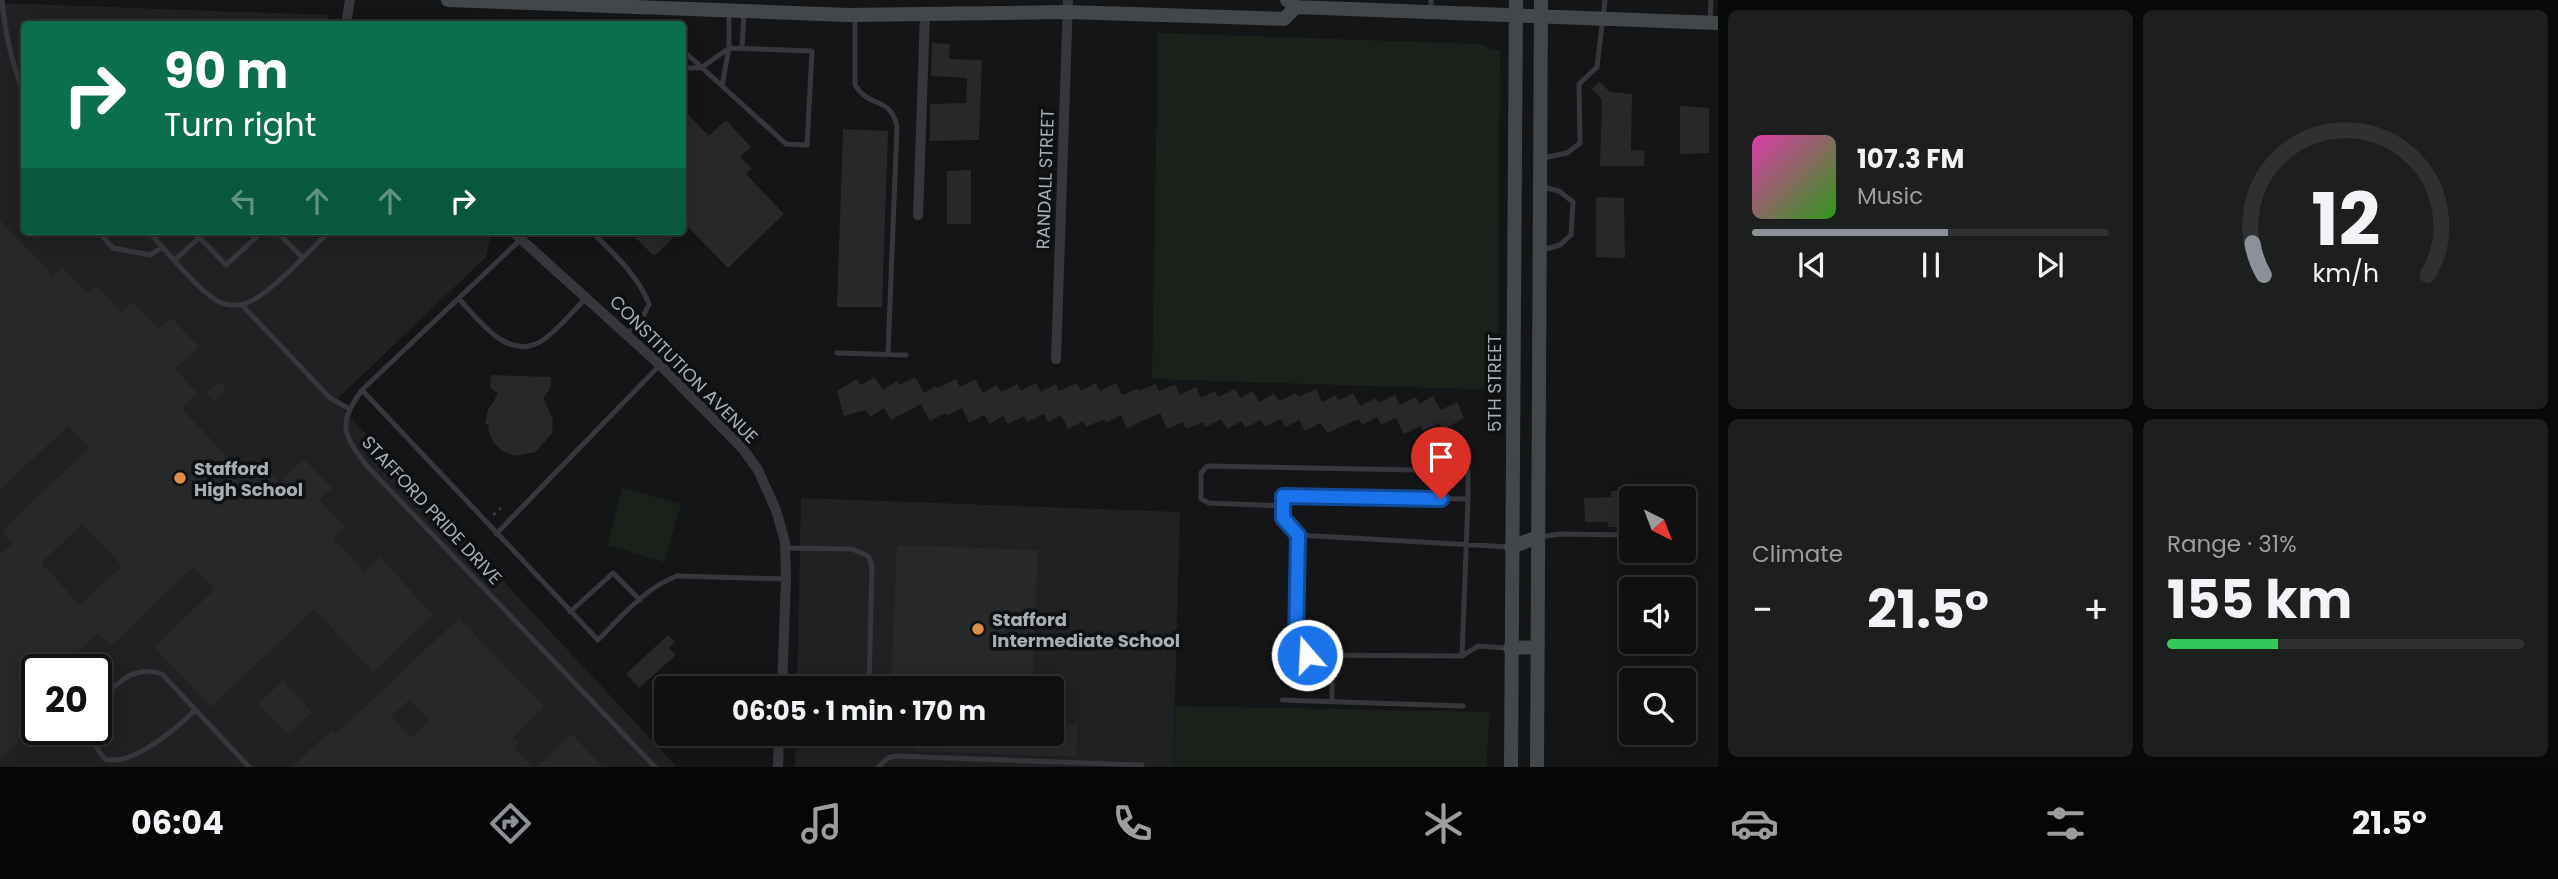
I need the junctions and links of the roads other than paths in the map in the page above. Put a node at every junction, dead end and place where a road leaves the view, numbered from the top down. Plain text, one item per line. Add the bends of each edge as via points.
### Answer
1 (2, 0) edge
2 (350, 0) edge
3 (448, 0) edge
4 (1541, 0) edge
5 (1605, 0) edge
6 (1712, 0) edge
7 (1293, 2) edge
8 (1068, 6) edge
9 (1431, 6) edge
10 (978, 7) edge
11 (1468, 7) edge
12 (1516, 8) edge
13 (729, 10) junction
14 (744, 11) junction
15 (925, 14) junction
16 (855, 15) junction
17 (1541, 16) junction
18 (1603, 18) junction
19 (346, 21) edge
20 (1714, 22) edge
21 (729, 48) junction
22 (741, 48) junction
23 (686, 55) edge
24 (686, 68) edge
25 (701, 68) junction
26 (21, 85) edge
27 (722, 86) junction
28 (1514, 158) junction
29 (1540, 158) junction
30 (1540, 187) junction
31 (918, 215) dead end
32 (102, 235) edge
33 (152, 235) edge
34 (201, 235) edge
35 (259, 235) edge
36 (280, 235) edge
37 (326, 235) edge
38 (516, 235) edge
39 (595, 235) edge
40 (199, 237) junction
41 (521, 239) junction
42 (163, 247) junction
43 (1514, 250) junction
44 (1540, 250) junction
45 (302, 257) junction
46 (175, 260) junction
47 (586, 298) junction
48 (459, 299) junction
49 (242, 305) junction
50 (626, 335) junction
51 (837, 353) dead end
52 (888, 354) junction
53 (906, 355) dead end
54 (1056, 359) dead end
55 (660, 365) junction
56 (362, 390) junction
57 (1513, 390) junction
58 (1539, 390) junction
59 (348, 408) junction
60 (1468, 499) junction
61 (1283, 506) junction
62 (496, 534) junction
63 (1298, 535) junction
64 (1619, 535) edge
65 (1538, 537) junction
66 (1466, 543) junction
67 (1511, 547) junction
68 (785, 548) junction
69 (786, 579) junction
70 (640, 600) junction
71 (570, 612) junction
72 (1538, 647) junction
73 (1510, 648) junction
74 (1332, 656) junction
75 (1462, 656) junction
76 (782, 676) edge
77 (869, 676) edge
78 (112, 690) edge
79 (1282, 700) dead end
80 (1332, 702) junction
81 (1463, 706) dead end
82 (195, 710) junction
83 (95, 745) edge
84 (779, 746) edge
85 (139, 761) dead end
86 (132, 764) dead end
87 (1096, 765) edge
88 (1142, 765) edge
89 (249, 767) edge
90 (655, 767) edge
91 (778, 767) edge
92 (878, 767) edge
93 (1510, 767) edge
94 (1537, 767) edge

1 - 26 lane via 4,28
2 - 19 street
3 - 13 main road
4 - 17 main road
5 - 18 lane
6 - 20 lane
7 - 8 main road via 1284,19
7 - 9 main road
8 - 10 main road
8 - 54 street, RANDALL STREET
9 - 11 main road
10 - 15 main road
11 - 12 main road
12 - 17 main road
12 - 28 main road, 5TH STREET
13 - 14 main road
13 - 21 lane
14 - 16 main road
14 - 22 lane
15 - 16 main road
15 - 31 street
16 - 52 lane via 855,85 869,101 894,112 897,127
17 - 18 main road
17 - 29 main road
18 - 20 main road
18 - 29 lane via 1597,67 1578,84 1580,143 1567,153
21 - 22 lane
21 - 25 lane
21 - 27 lane
22 - 27 lane via 812,51 807,145 786,144
23 - 25 lane
24 - 25 lane
25 - 27 lane
28 - 29 main road
28 - 43 main road, 5TH STREET
29 - 30 main road
30 - 44 main road
30 - 44 lane via 1559,191 1573,202 1572,236 1560,246
32 - 42 lane via 113,248 150,255
33 - 42 lane
34 - 40 lane
35 - 40 lane via 226,265
36 - 45 lane
37 - 45 lane
38 - 41 street, CONSTITUTION AVENUE
39 - 50 lane via 628,269 649,304
40 - 46 lane
41 - 47 street, CONSTITUTION AVENUE
41 - 48 lane
42 - 46 lane
43 - 44 main road
43 - 57 main road, 5TH STREET
44 - 58 main road
45 - 49 lane via 266,291
46 - 49 lane via 205,292 223,304
47 - 48 lane via 543,340 526,347 496,337
47 - 50 street, CONSTITUTION AVENUE
48 - 56 lane
49 - 59 lane via 330,398
50 - 55 street, CONSTITUTION AVENUE
51 - 52 lane
52 - 53 lane
55 - 62 lane
55 - 68 street, CONSTITUTION AVENUE via 758,470 776,510
56 - 59 lane
56 - 62 lane
57 - 58 main road
57 - 67 main road, 5TH STREET
58 - 65 main road
59 - 90 lane, STAFFORD PRIDE DRIVE via 345,427 350,445 366,465
60 - 61 lane via 1283,496
60 - 61 lane via 1468,471 1208,466 1201,473 1201,499 1209,503
60 - 66 lane
61 - 63 lane via 1283,518
62 - 71 lane
63 - 66 lane
63 - 74 lane via 1296,641 1307,655
64 - 65 lane
65 - 67 main road
65 - 72 main road
66 - 67 lane
66 - 75 lane
67 - 73 main road, 5TH STREET
68 - 69 street, CONSTITUTION AVENUE
68 - 77 lane via 852,550 868,556 872,565
69 - 70 lane via 677,576
69 - 76 street, CONSTITUTION AVENUE
70 - 71 lane via 598,639
70 - 71 lane via 613,573
72 - 73 main road
72 - 94 main road
73 - 75 lane via 1478,646
73 - 93 main road, 5TH STREET
74 - 75 lane
74 - 80 lane
78 - 82 lane via 130,674 152,671 162,674
79 - 80 lane
80 - 81 lane
82 - 85 lane
82 - 89 lane
83 - 86 lane via 108,762
84 - 91 street
87 - 88 lane
87 - 92 lane via 896,756

